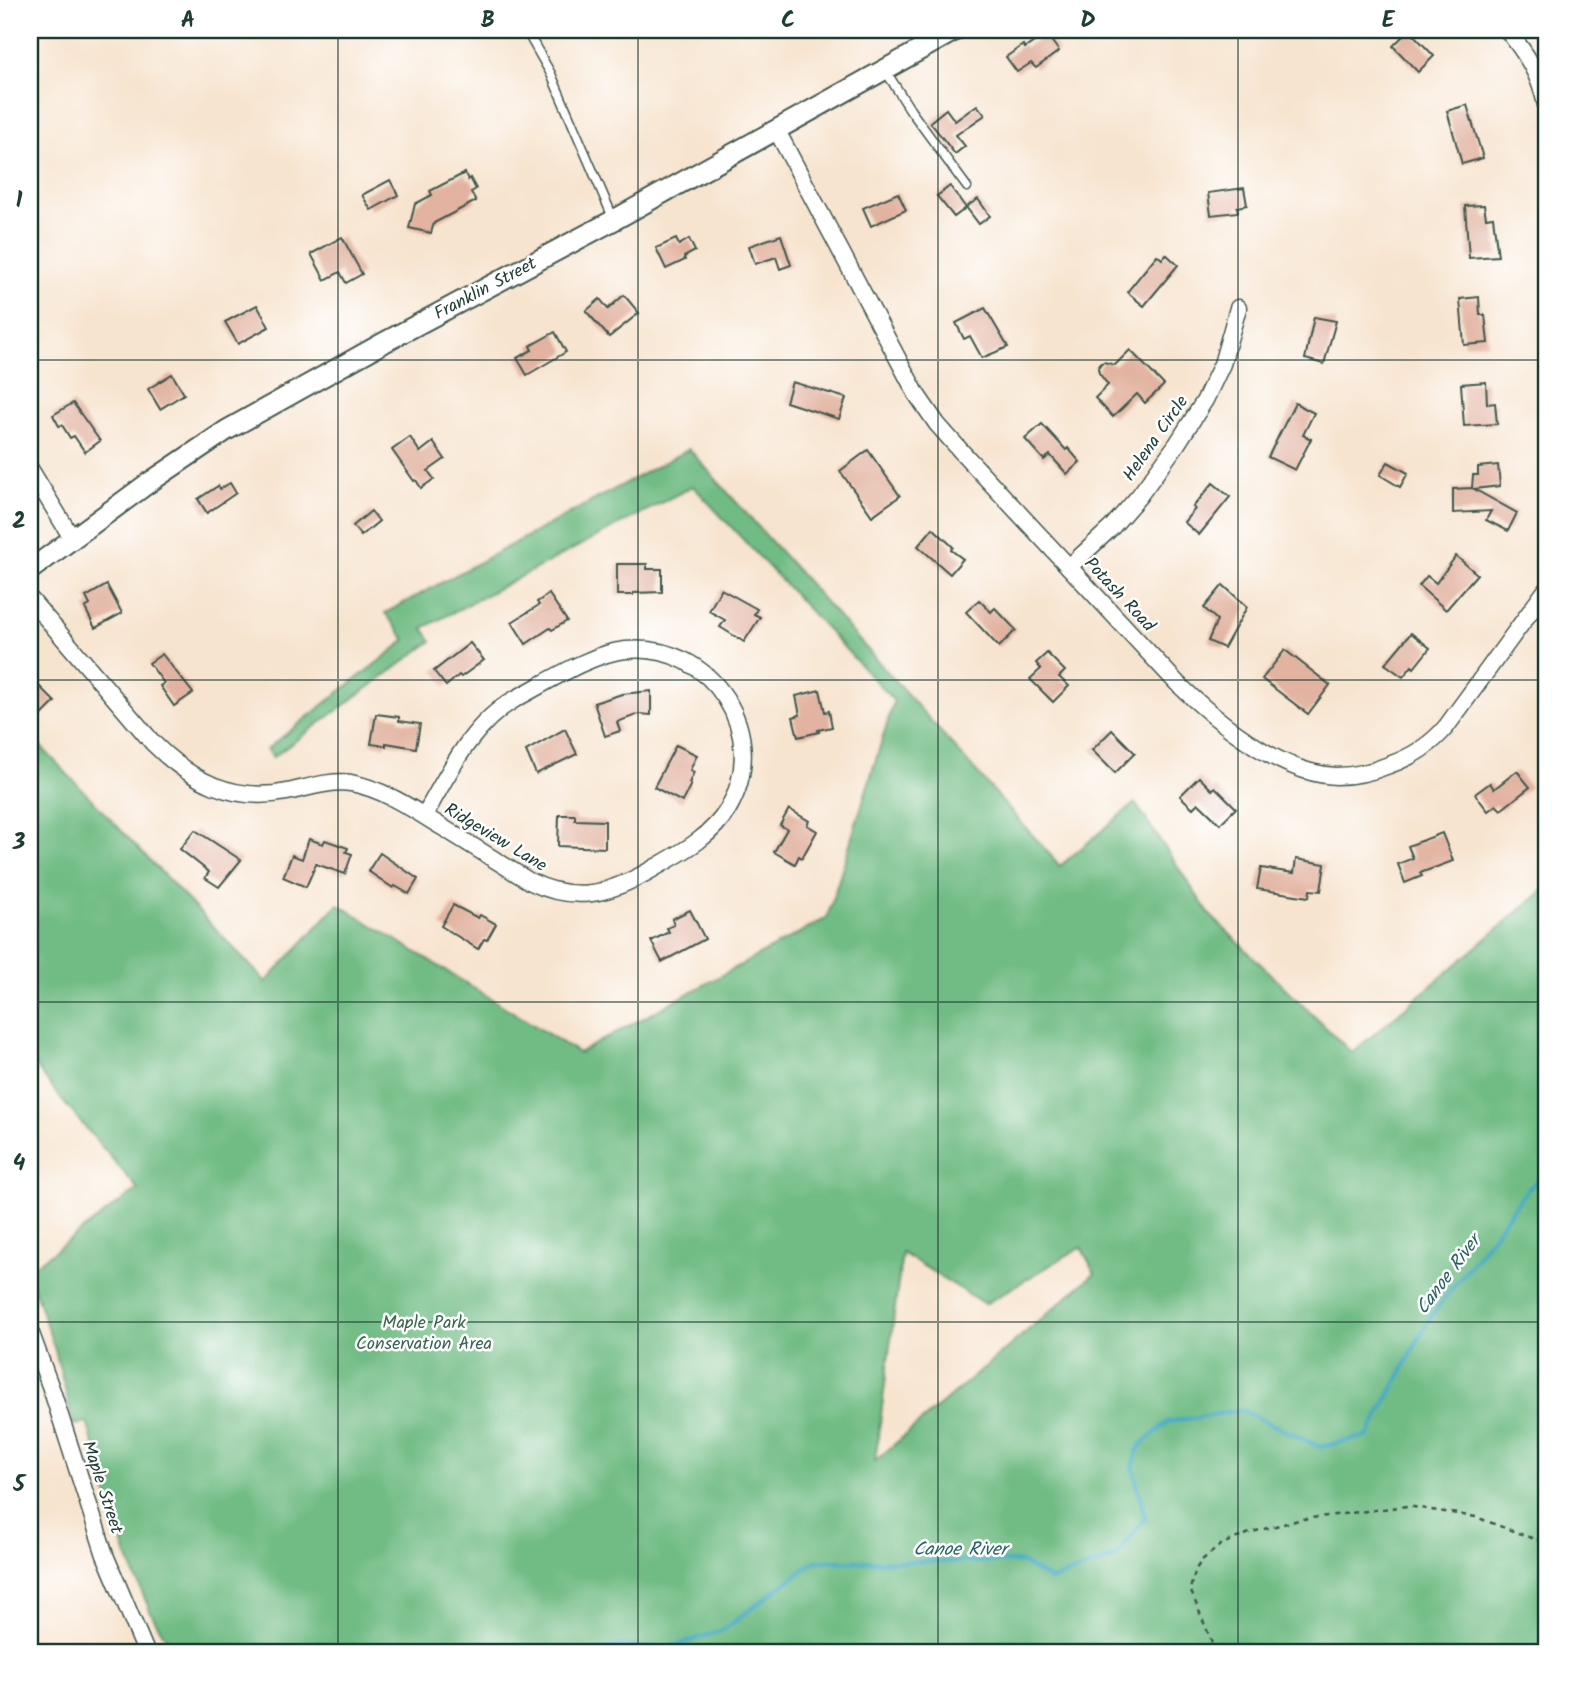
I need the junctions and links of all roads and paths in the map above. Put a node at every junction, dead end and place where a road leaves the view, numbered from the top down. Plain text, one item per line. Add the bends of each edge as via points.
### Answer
1 (501, 30) edge
2 (518, 30) edge
3 (527, 30) edge
4 (956, 30) edge
5 (1507, 30) edge
6 (885, 70) junction
7 (1546, 105) edge
8 (776, 129) junction
9 (967, 187) dead end
10 (614, 220) junction
11 (1238, 308) dead end
12 (30, 469) edge
13 (72, 538) junction
14 (1069, 567) junction
15 (30, 570) edge
16 (1546, 590) edge
17 (30, 599) edge
18 (424, 816) junction
19 (30, 1331) edge
20 (1546, 1542) edge
21 (146, 1652) edge
22 (1216, 1652) edge

1 - 2 lane
3 - 10 lane
4 - 6 street, Franklin Street
5 - 7 street via 1535,69
6 - 8 street, Franklin Street
6 - 9 lane
8 - 10 street, Franklin Street
8 - 14 street, Potash Road via 937,424
10 - 13 street, Franklin Street via 227,430
11 - 14 street, Helena Circle via 1223,364 1177,444 1139,496
12 - 13 street
13 - 15 street, Franklin Street
14 - 16 street, Potash Road via 1212,714 1287,763 1337,776 1395,763 1436,738
17 - 18 street, Ridgeview Lane via 153,743 209,785 255,795 350,783 377,791
18 - 18 street, Ridgeview Lane via 541,887 573,895 601,892 636,878 692,845 722,819 741,772 737,720 718,687 688,662 651,650 612,652 514,699 495,713 467,744
19 - 21 street, Maple Street via 105,1555
20 - 22 path via 1476,1517 1407,1506 1303,1519 1252,1532 1222,1544 1196,1569 1190,1589

